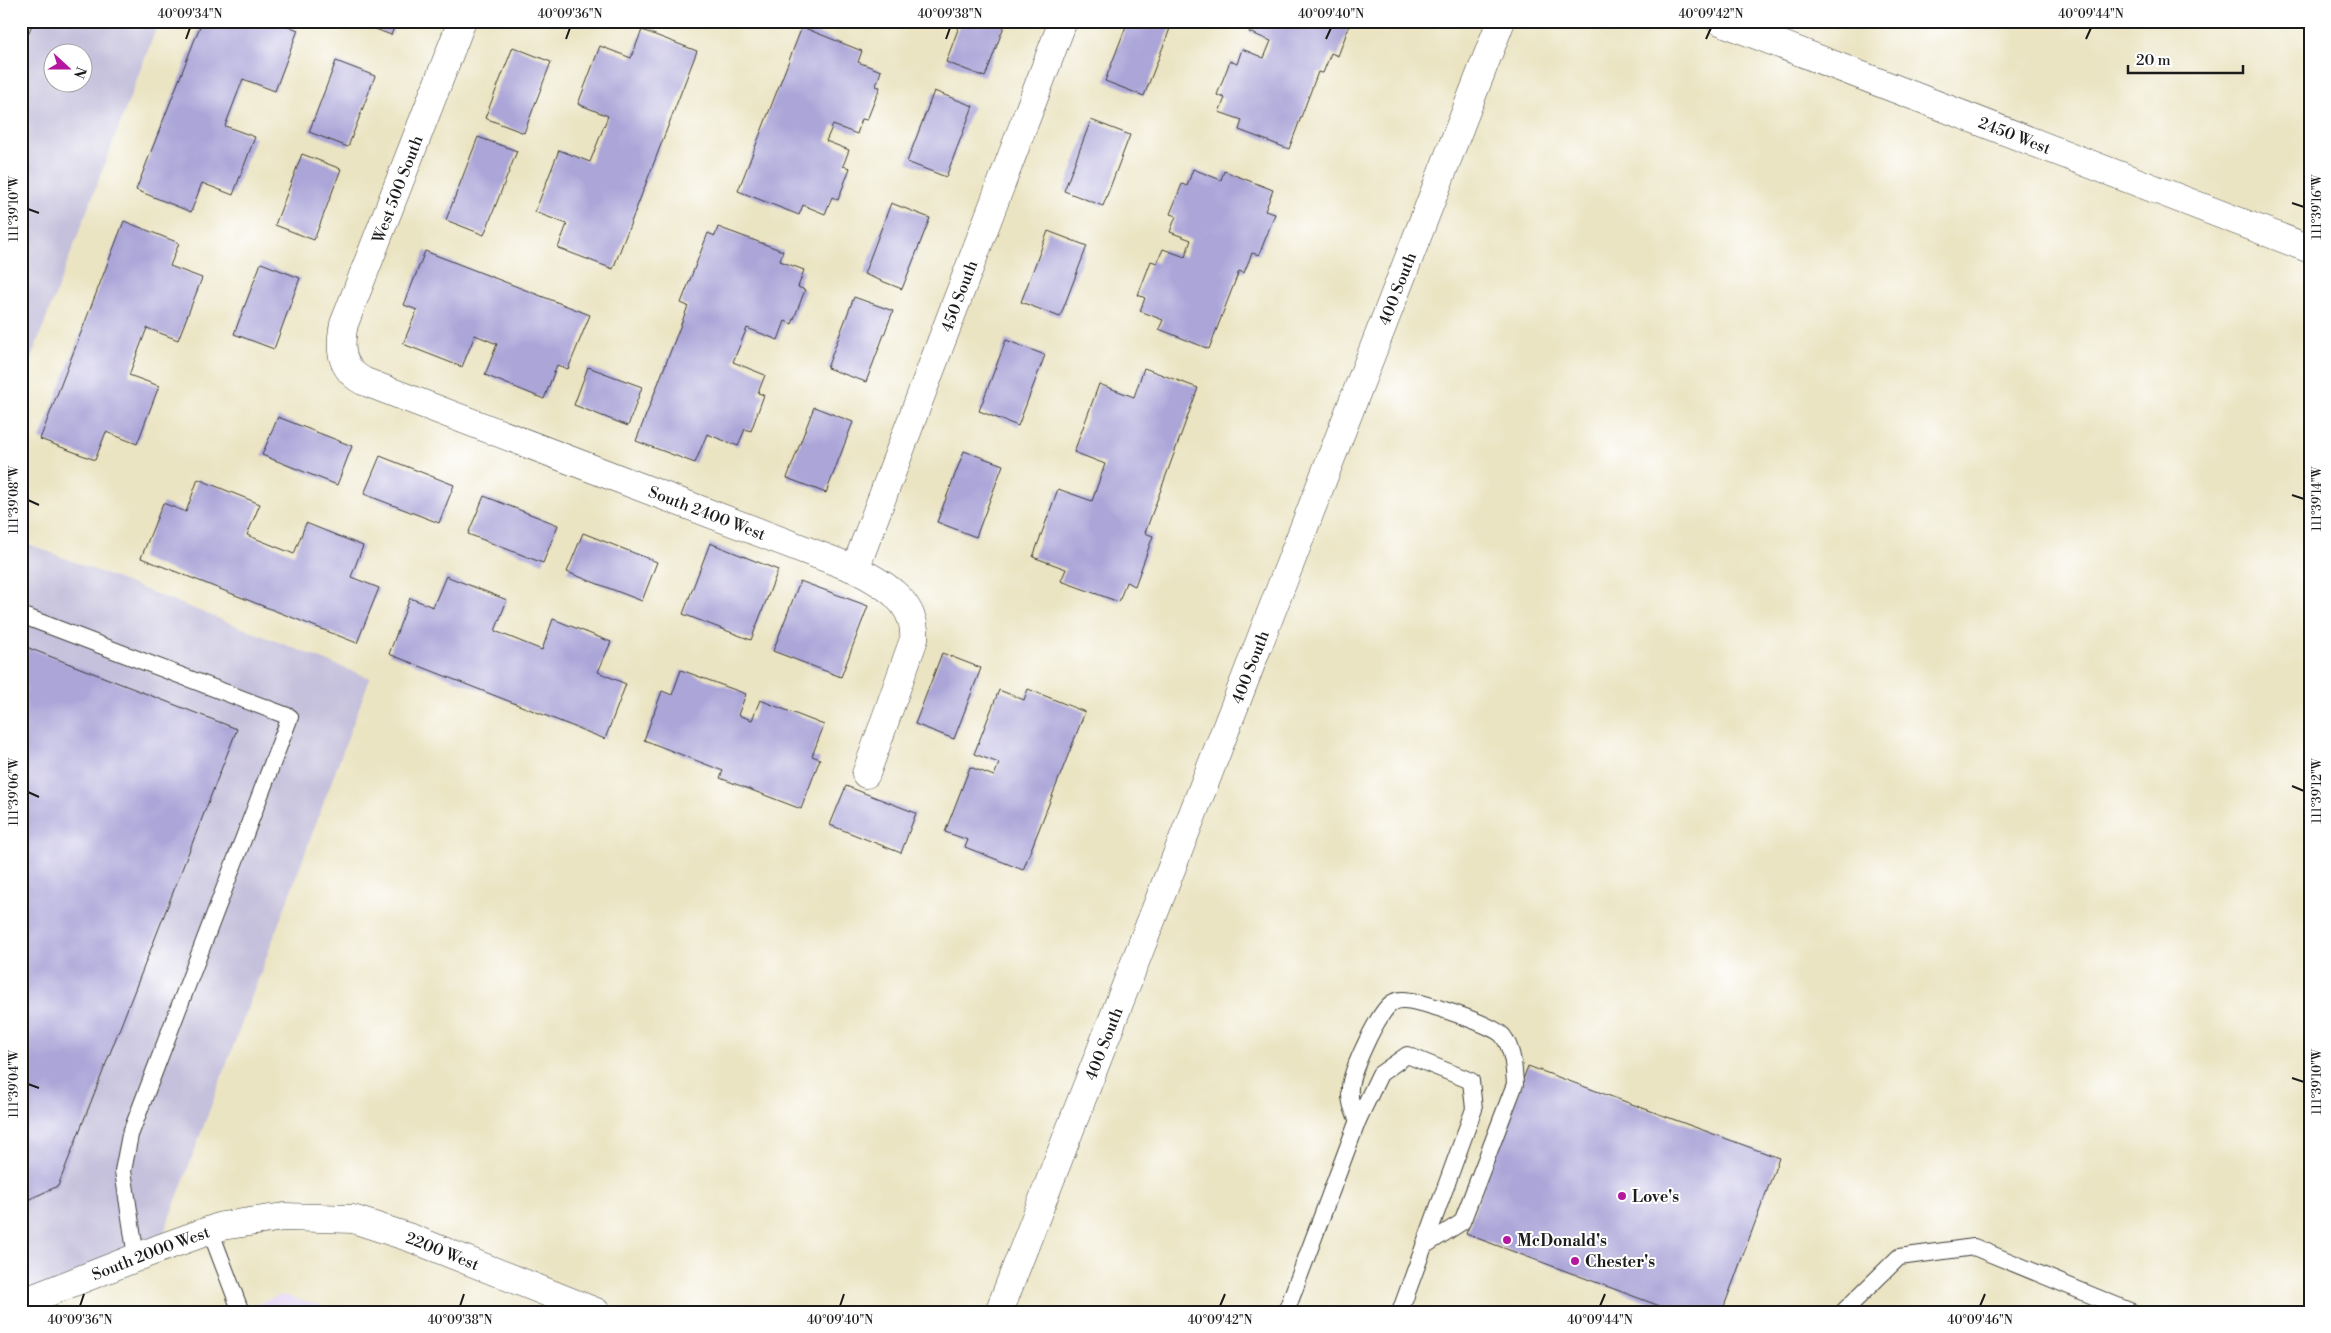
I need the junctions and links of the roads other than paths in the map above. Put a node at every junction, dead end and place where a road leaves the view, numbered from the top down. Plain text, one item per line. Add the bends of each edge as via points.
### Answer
1 (24, 21) edge
2 (462, 21) edge
3 (1063, 21) edge
4 (1501, 21) edge
5 (1720, 21) edge
6 (21, 29) edge
7 (2310, 249) edge
8 (343, 359) joint
9 (855, 569) junction
10 (21, 615) edge
11 (866, 774) dead end
12 (1358, 1120) junction
13 (284, 1217) joint
14 (210, 1230) junction
15 (1424, 1246) junction
16 (136, 1257) junction
17 (21, 1303) edge
18 (241, 1312) edge
19 (596, 1312) edge
20 (999, 1312) edge
21 (1286, 1312) edge
22 (1400, 1312) edge
23 (1843, 1312) edge
24 (2132, 1312) edge

1 - 6 lane
2 - 8 street, West 500 South via 344,324 341,339
3 - 9 street, 450 South
4 - 20 street, 400 South
5 - 7 street, 2450 West
8 - 9 street, South 2400 West via 352,375 363,381
9 - 11 street, South 2400 West via 895,594 912,616 914,632
10 - 16 lane via 290,717 130,1135 122,1171
12 - 15 lane via 1380,1074 1407,1055 1471,1081 1474,1109
12 - 15 lane via 1351,1107 1350,1086 1366,1041 1390,1004 1401,1000 1421,1002 1488,1026 1503,1035 1514,1064 1515,1084 1462,1222
12 - 21 lane
13 - 14 street, South 2000 West
13 - 19 street, 2200 West via 352,1218 411,1238
14 - 16 street, South 2000 West
14 - 18 lane
15 - 22 lane
16 - 17 street, South 2000 West
23 - 24 lane via 1899,1257 1974,1247

